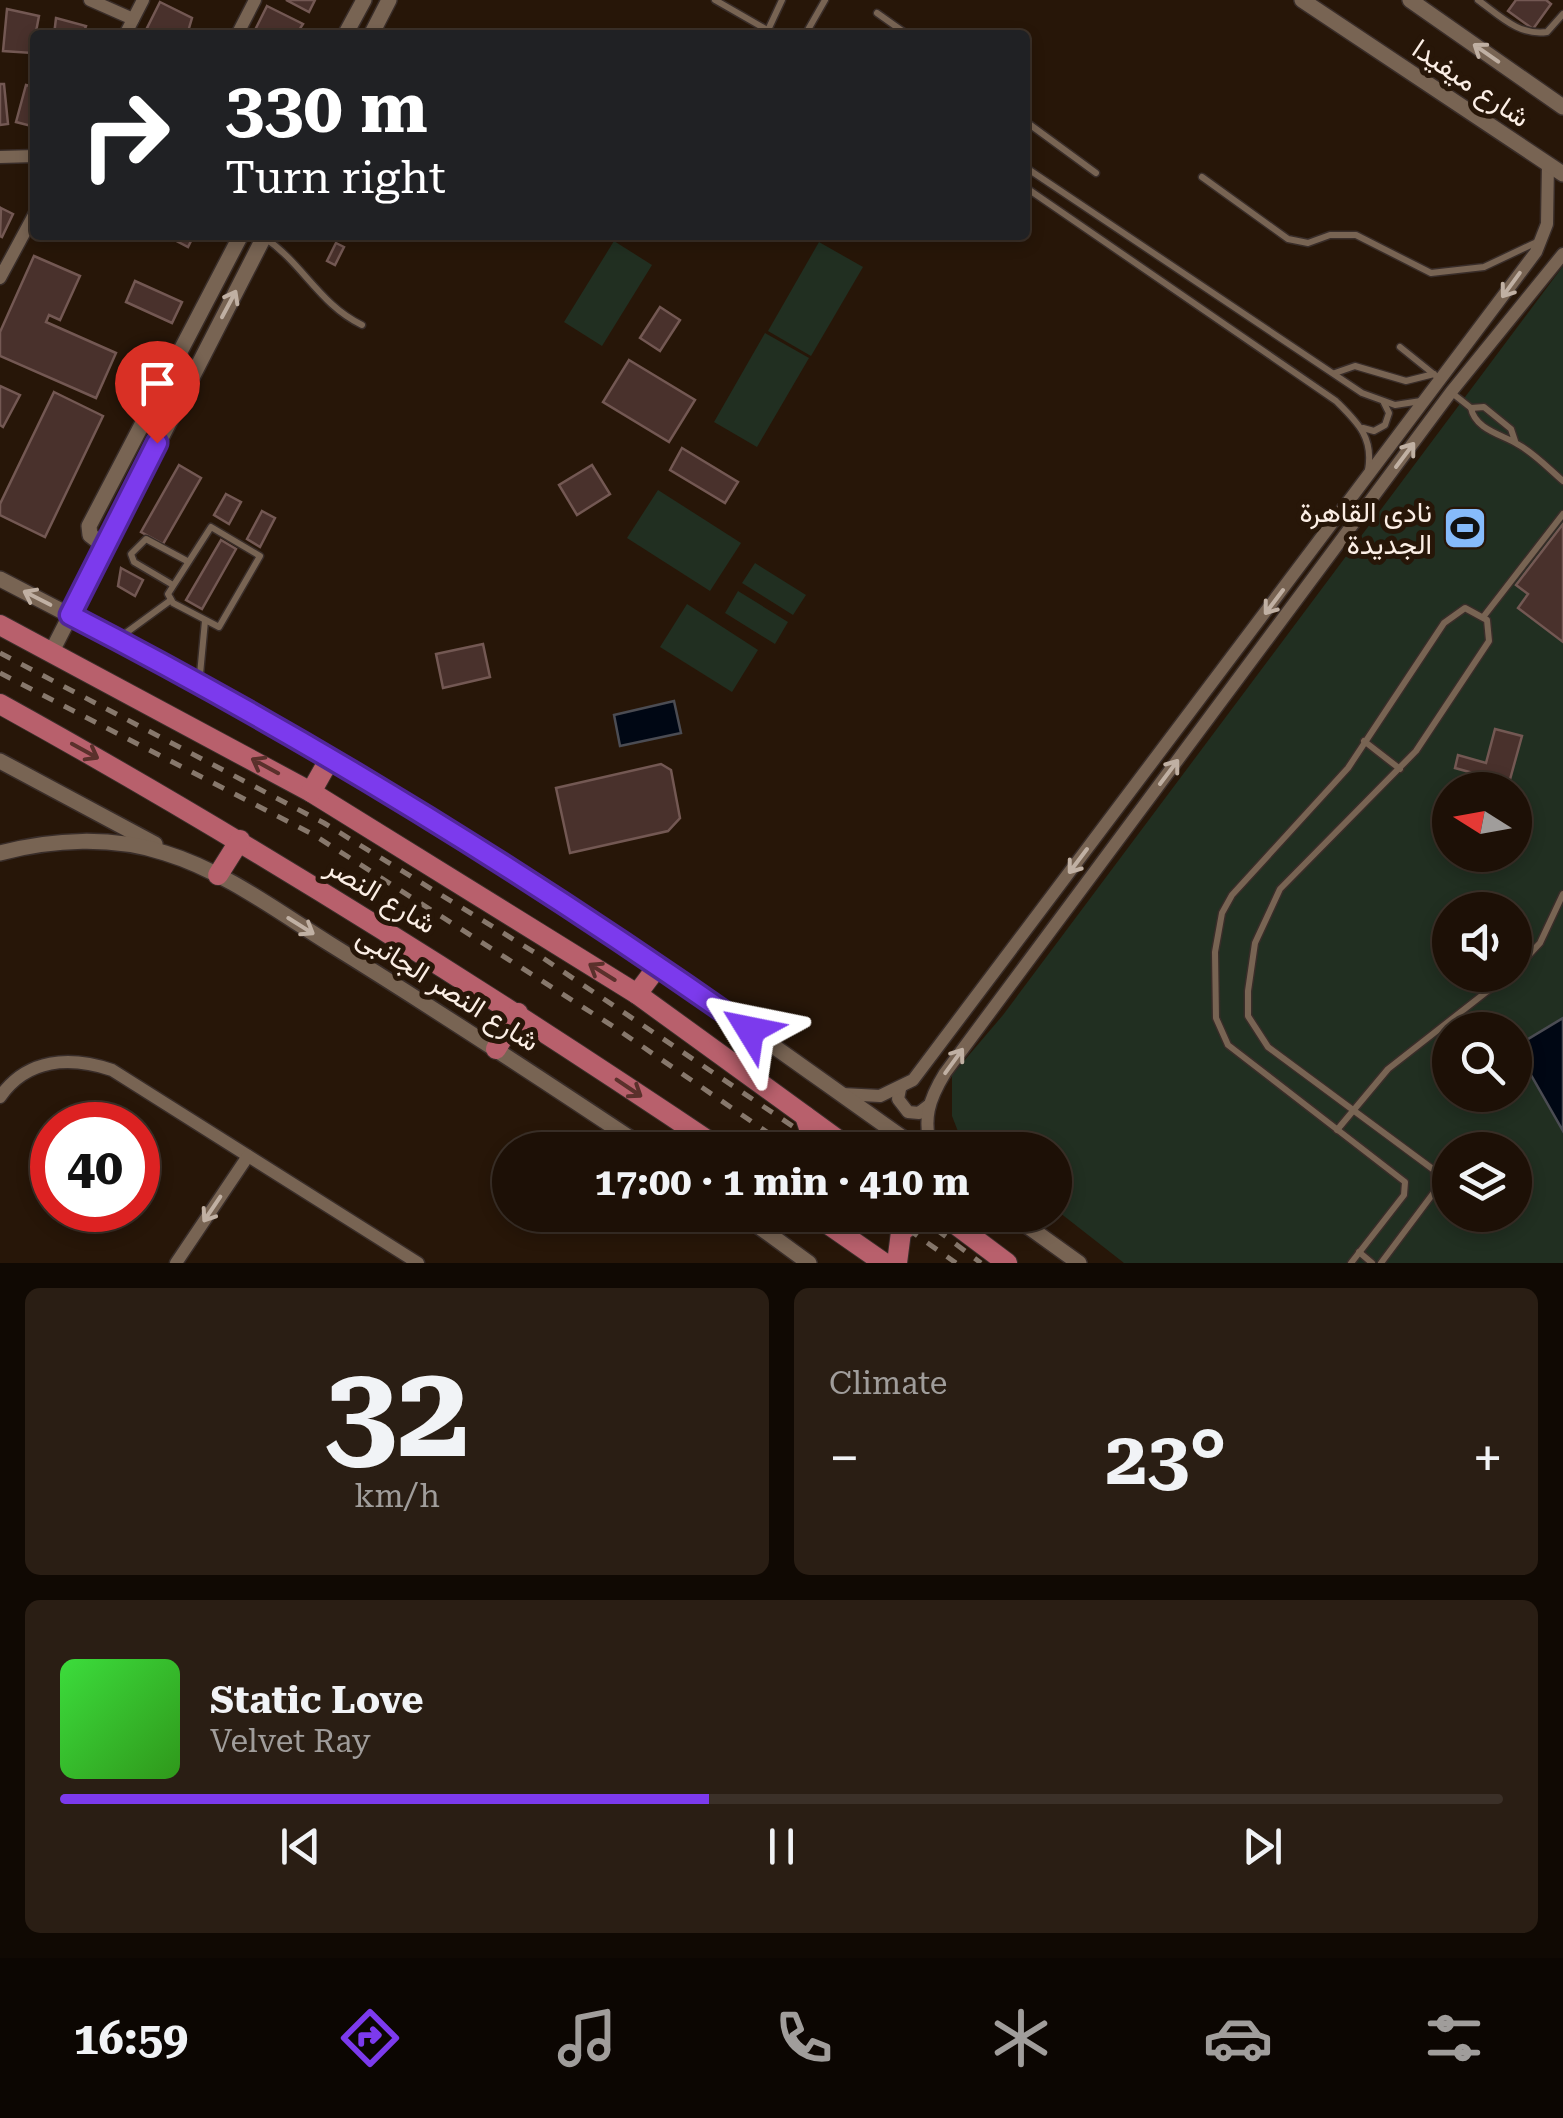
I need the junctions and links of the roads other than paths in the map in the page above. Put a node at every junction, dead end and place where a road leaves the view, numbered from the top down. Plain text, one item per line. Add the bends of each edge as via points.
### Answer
1 (90, 0) edge
2 (143, 0) edge
3 (255, 0) edge
4 (364, 0) edge
5 (389, 0) edge
6 (715, 0) edge
7 (782, 0) edge
8 (824, 0) edge
9 (1302, 0) edge
10 (1410, 0) edge
11 (1478, 0) edge
12 (878, 12) dead end
13 (1563, 14) edge
14 (133, 19) junction
15 (128, 30) edge
16 (240, 30) edge
17 (348, 30) edge
18 (374, 30) edge
19 (768, 30) joint
20 (808, 30) edge
21 (901, 30) edge
22 (1563, 107) edge
23 (1030, 125) edge
24 (30, 156) edge
25 (0, 157) edge
26 (1548, 164) junction
27 (1030, 170) edge
28 (1096, 173) dead end
29 (1563, 174) edge
30 (1202, 177) dead end
31 (1030, 190) edge
32 (1563, 216) edge
33 (30, 221) edge
34 (1545, 231) junction
35 (238, 240) edge
36 (263, 240) edge
37 (270, 240) edge
38 (1563, 254) edge
39 (0, 278) edge
40 (362, 325) dead end
41 (1400, 346) dead end
42 (1336, 373) junction
43 (1438, 377) junction
44 (1452, 392) junction
45 (1427, 400) junction
46 (1383, 402) junction
47 (1471, 408) junction
48 (1362, 427) junction
49 (1515, 441) junction
50 (1563, 481) edge
51 (1361, 487) junction
52 (1563, 514) edge
53 (103, 545) junction
54 (187, 562) junction
55 (0, 578) edge
56 (172, 585) junction
57 (171, 600) junction
58 (70, 615) junction
59 (1484, 616) junction
60 (205, 621) junction
61 (0, 625) edge
62 (117, 639) junction
63 (52, 651) junction
64 (199, 686) junction
65 (0, 704) edge
66 (1364, 741) junction
67 (329, 760) junction
68 (0, 761) edge
69 (1400, 769) junction
70 (311, 792) junction
71 (240, 840) junction
72 (0, 852) edge
73 (182, 859) junction
74 (218, 875) junction
75 (1563, 894) edge
76 (1532, 952) edge
77 (658, 966) junction
78 (1486, 992) edge
79 (638, 994) junction
80 (518, 1013) junction
81 (496, 1048) junction
82 (900, 1089) junction
83 (841, 1094) junction
84 (0, 1097) edge
85 (928, 1106) junction
86 (1353, 1109) junction
87 (805, 1116) junction
88 (1338, 1130) junction
89 (621, 1132) edge
90 (695, 1132) edge
91 (811, 1132) edge
92 (827, 1132) edge
93 (895, 1132) edge
94 (928, 1132) edge
95 (248, 1156) junction
96 (766, 1232) edge
97 (840, 1232) edge
98 (901, 1232) edge
99 (966, 1232) edge
100 (1035, 1232) edge
101 (1360, 1252) junction
102 (176, 1263) edge
103 (418, 1263) edge
104 (809, 1263) edge
105 (884, 1263) edge
106 (897, 1263) edge
107 (1007, 1263) edge
108 (1078, 1263) edge
109 (1351, 1263) edge
110 (1372, 1263) edge
111 (1381, 1263) edge

1 - 14 street
2 - 14 street
3 - 16 street
4 - 17 street
5 - 18 street
6 - 19 lane
7 - 19 lane
8 - 20 lane
9 - 26 street, شارع ميفيدا
22 -> 10 street, شارع ميفيدا
11 - 13 lane via 1534,34 1548,32
12 - 21 lane
14 - 15 street
23 - 28 lane
24 - 25 street
26 - 29 street, شارع ميفيدا
26 - 34 street
27 - 42 lane
30 - 34 lane via 1288,239 1308,243 1356,234 1431,273 1484,267
31 - 48 lane via 1298,372
32 - 34 street
33 - 39 street
34 -> 43 street
35 - 53 street via 89,526
53 -> 36 street
37 - 40 lane via 331,307
38 - 44 street
41 - 43 lane
42 - 43 lane via 1355,366 1406,381
42 - 46 lane
43 - 45 street
44 - 47 lane
85 -> 44 street via 945,1073
45 - 46 lane
45 - 51 street
46 - 48 lane via 1385,425 1374,431
47 - 49 lane via 1475,419
47 - 49 lane via 1484,407 1511,428
48 - 51 lane via 1370,464
49 - 50 lane
51 -> 82 street
52 - 59 lane
53 - 58 street
54 - 56 lane
54 - 56 lane via 140,541 132,560
54 - 60 lane via 211,527 260,556 225,622
58 -> 55 street
56 - 57 lane
57 - 60 lane
57 - 62 lane
58 - 62 street
58 - 63 street
59 - 66 lane via 1465,608 1444,624
59 - 69 lane via 1488,641
60 - 64 lane
61 - 63 main road, شارع النصر
62 - 64 street
70 -> 63 main road, شارع النصر
64 - 67 street
65 -> 71 main road, شارع النصر
66 - 69 lane
66 - 88 lane via 1348,768 1232,895 1216,932 1216,1018 1228,1045
67 - 70 main road
67 - 77 street
68 - 73 street
69 - 86 lane via 1280,889 1255,942 1248,991 1248,1016 1259,1038
79 -> 70 main road, شارع النصر
71 - 74 main road
71 - 80 main road, شارع النصر
72 - 73 street via 91,841
73 - 74 street, شارع النصر الجانبى
74 -> 81 street, شارع النصر الجانبى
75 - 76 lane
77 - 79 main road
77 - 83 street
78 - 86 lane via 1388,1069
79 - 87 main road, شارع النصر
80 - 81 main road
80 -> 90 main road, شارع النصر
81 - 89 street, شارع النصر الجانبى
82 - 83 street via 880,1096
82 - 85 street via 903,1109 914,1114
83 - 93 street
84 - 95 street via 11,1081 34,1068 87,1062 112,1070
85 - 94 street
86 - 88 lane
86 - 111 lane via 1437,1177 1435,1192
87 - 91 main road
87 - 92 main road, شارع النصر
88 - 101 lane via 1400,1177 1406,1189
95 -> 102 street
95 - 103 street
96 - 104 street
97 - 105 main road
98 - 106 main road
99 - 107 main road
100 - 108 street
101 - 109 lane
101 - 110 lane

